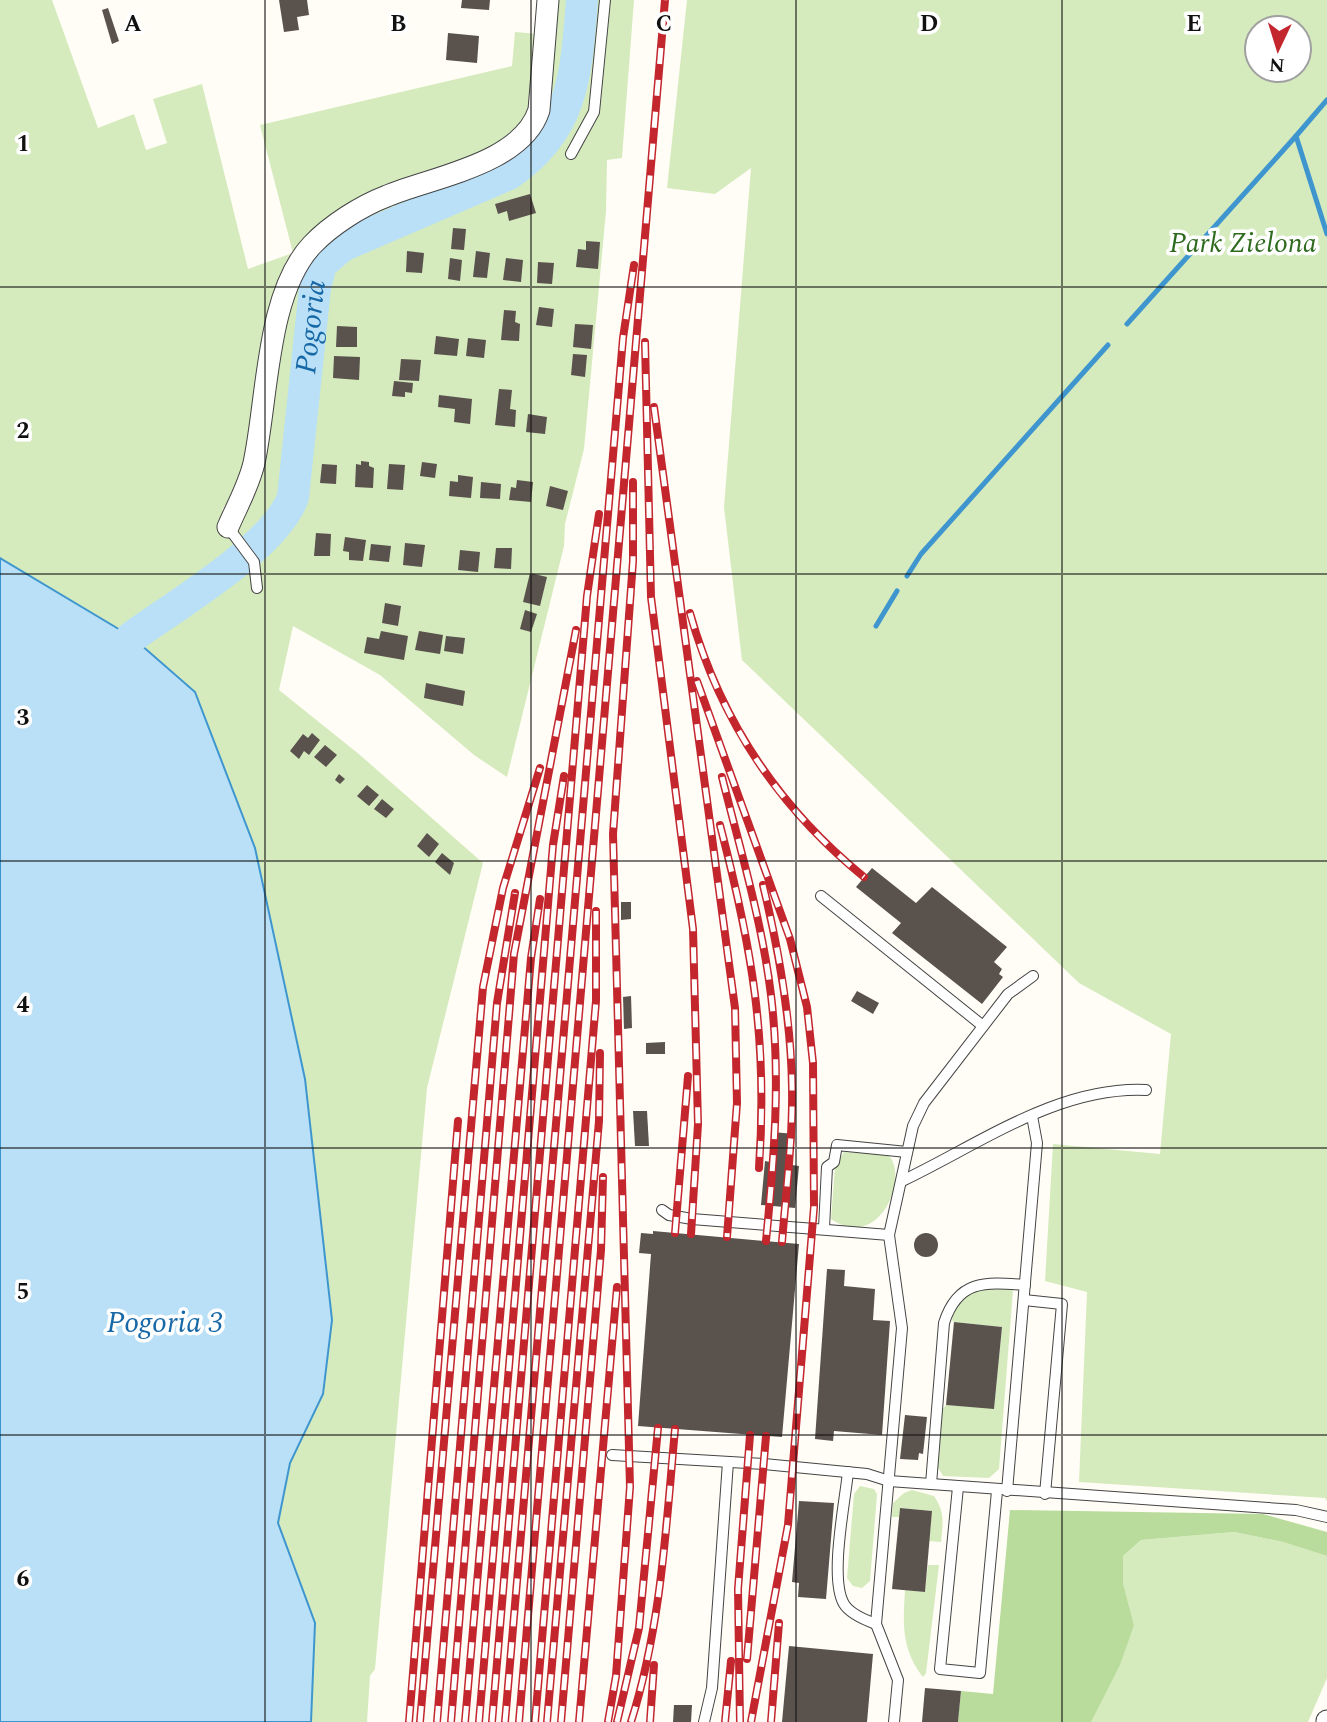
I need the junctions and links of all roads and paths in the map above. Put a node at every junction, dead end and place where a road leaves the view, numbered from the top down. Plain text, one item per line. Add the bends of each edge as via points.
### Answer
1 (548, 0) edge
2 (605, 0) edge
3 (571, 154) dead end
4 (233, 533) joint
5 (257, 589) dead end
6 (821, 897) dead end
7 (1032, 976) dead end
8 (983, 1026) junction
9 (1146, 1090) dead end
10 (1032, 1116) junction
11 (907, 1152) junction
12 (902, 1181) junction
13 (662, 1210) dead end
14 (824, 1228) junction
15 (889, 1235) junction
16 (1025, 1285) junction
17 (1024, 1300) junction
18 (612, 1455) dead end
19 (729, 1462) junction
20 (848, 1472) junction
21 (889, 1481) junction
22 (931, 1485) junction
23 (958, 1487) junction
24 (1002, 1491) junction
25 (1045, 1494) junction
26 (1327, 1517) edge
27 (876, 1624) junction
28 (704, 1722) edge
29 (894, 1722) edge

1 - 4 street via 539,110 526,132 489,158 366,206 323,235 297,264 281,300 253,466
2 - 3 lane via 594,112
4 - 5 lane via 254,562
6 - 8 lane
7 - 8 lane via 1008,994
8 - 11 lane via 924,1103
9 - 10 lane via 1116,1089
10 - 12 lane
10 - 16 lane via 1037,1143
11 - 12 lane
11 - 14 lane via 836,1145 834,1162 827,1167
12 - 15 lane
13 - 14 lane via 692,1219
14 - 15 lane
15 - 21 lane via 902,1328
16 - 17 lane
16 - 22 lane via 987,1282 956,1298 948,1310
17 - 24 lane
17 - 25 lane via 1062,1304
18 - 19 lane
19 - 20 lane
19 - 28 lane via 712,1688
20 - 21 lane
20 - 27 lane via 837,1581 844,1604
21 - 22 lane
21 - 27 lane
22 - 23 lane
23 - 24 lane
23 - 24 lane via 940,1669 980,1673
24 - 25 lane
25 - 26 lane via 1296,1510
27 - 29 lane via 898,1680

